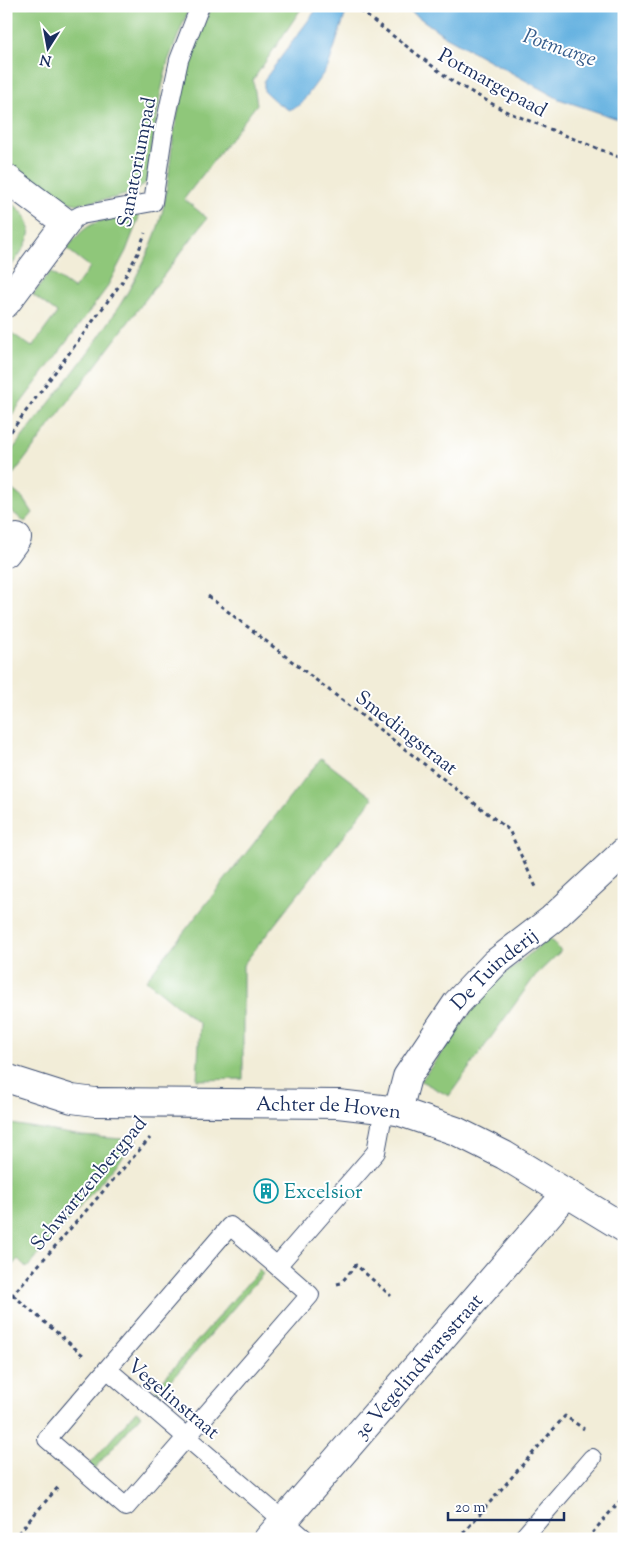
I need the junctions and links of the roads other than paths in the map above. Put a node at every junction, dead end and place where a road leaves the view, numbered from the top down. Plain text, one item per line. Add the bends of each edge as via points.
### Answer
1 (200, 6) edge
2 (6, 178) edge
3 (66, 223) junction
4 (6, 303) edge
5 (624, 852) edge
6 (6, 1078) edge
7 (391, 1110) junction
8 (566, 1193) junction
9 (624, 1228) edge
10 (277, 1266) junction
11 (107, 1369) junction
12 (187, 1437) junction
13 (592, 1458) dead end
14 (276, 1529) edge
15 (305, 1539) edge
16 (522, 1539) edge

1 - 3 lane, Sanatoriumpad via 178,60 153,202 81,214
2 - 3 street
3 - 4 street
5 - 7 street, De Tuinderij via 552,919 495,963 457,1003 407,1078
6 - 7 street, Achter de Hoven via 72,1099 95,1102 338,1104
7 - 8 street, Achter de Hoven via 456,1130
7 - 10 lane via 376,1152
8 - 9 street, Achter de Hoven
8 - 14 street, 3e Vegelindwarsstraat
10 - 11 lane via 230,1226
10 - 12 lane via 310,1295
11 - 12 lane, Vegelinstraat
11 - 12 lane via 47,1439 77,1466 126,1507
12 - 14 lane, Vegelinstraat
13 - 16 lane
14 - 15 lane, Vegelinstraat

